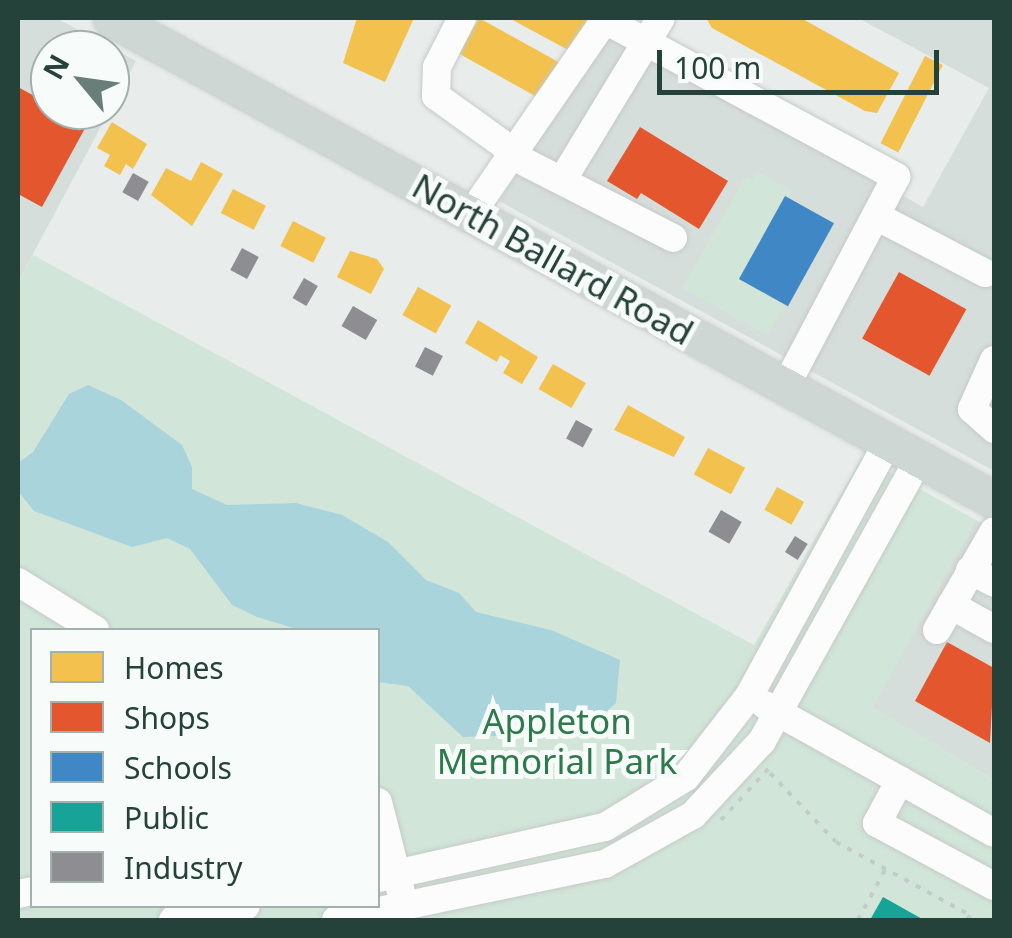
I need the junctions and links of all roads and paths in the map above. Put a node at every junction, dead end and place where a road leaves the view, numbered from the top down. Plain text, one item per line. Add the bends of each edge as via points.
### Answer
1 (462, 18) edge
2 (661, 18) edge
3 (119, 19) edge
4 (603, 19) edge
5 (648, 43) junction
6 (513, 153) junction
7 (564, 179) junction
8 (471, 214) junction
9 (878, 216) junction
10 (672, 238) dead end
11 (985, 273) dead end
12 (994, 360) edge
13 (786, 386) junction
14 (994, 430) edge
15 (903, 451) junction
16 (994, 505) edge
17 (982, 577) edge
18 (18, 582) edge
19 (92, 628) edge
20 (994, 629) edge
21 (749, 696) junction
22 (780, 714) junction
23 (752, 756) junction
24 (900, 780) junction
25 (380, 817) edge
26 (994, 834) edge
27 (886, 868) junction
28 (388, 876) edge
29 (994, 886) edge
30 (236, 908) edge
31 (406, 914) edge
32 (174, 920) edge
33 (336, 920) edge
34 (858, 920) edge
35 (967, 920) edge

1 - 6 street via 437,68 436,96
2 - 5 street
3 - 8 main road, North Ballard Road
4 - 5 street
4 - 6 street
5 - 7 street
5 - 9 street via 896,177
6 - 7 street
6 - 8 street
7 - 10 street
8 - 13 main road, North Ballard Road
9 - 11 street
9 - 13 street
12 - 14 street via 972,409
13 - 15 main road, North Ballard Road
15 - 16 main road, North Ballard Road
15 - 21 street
15 - 22 street
16 - 17 street
17 - 20 street via 944,617
18 - 19 street
21 - 22 street
21 - 28 street via 699,765 625,818 570,837
22 - 23 street
22 - 24 street
23 - 27 path via 836,842
23 - 31 street via 694,816 630,853
24 - 26 street
24 - 29 street via 877,823
25 - 28 street
27 - 34 path
27 - 35 path
28 - 31 street
30 - 32 street
31 - 33 street

